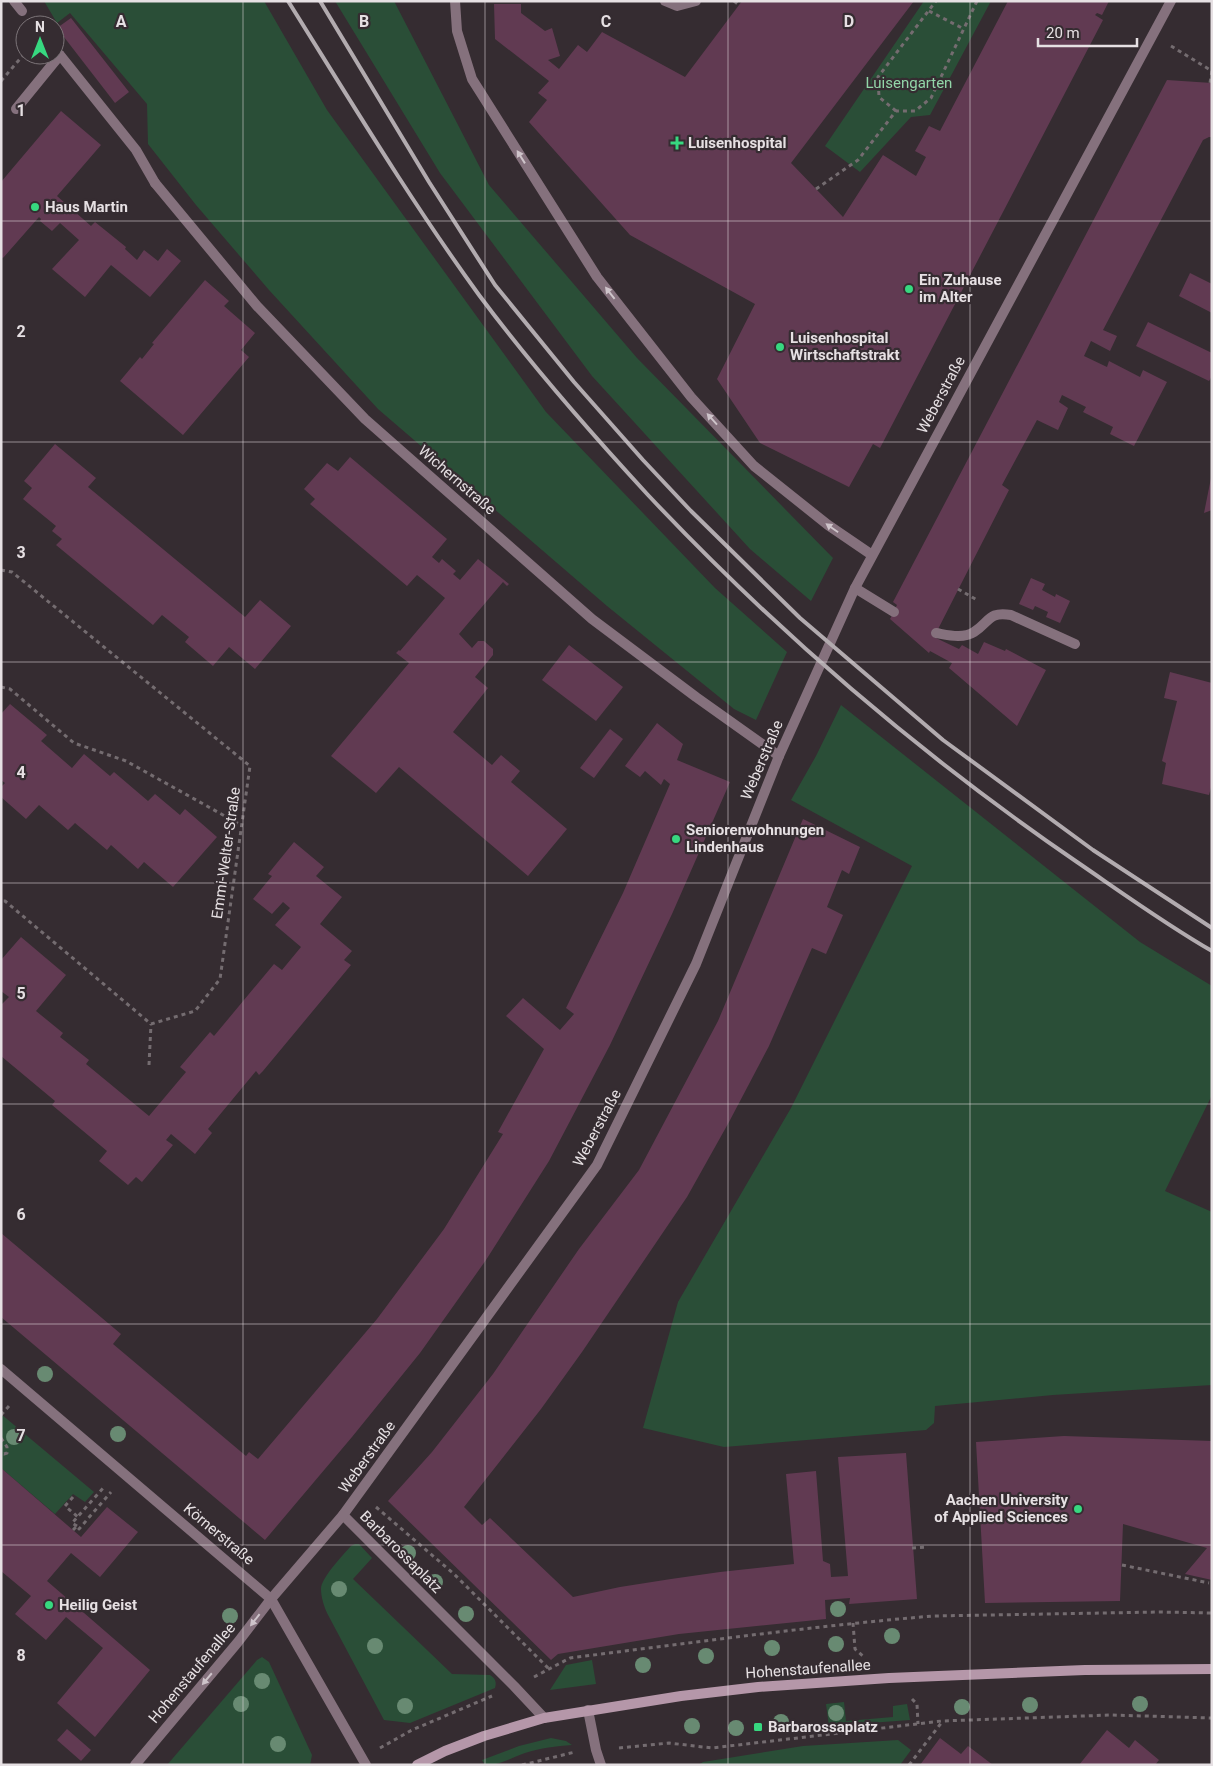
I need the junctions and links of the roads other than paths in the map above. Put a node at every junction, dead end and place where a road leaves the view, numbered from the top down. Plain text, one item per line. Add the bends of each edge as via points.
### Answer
1 (14, 1) edge
2 (455, 1) edge
3 (666, 1) edge
4 (696, 1) edge
5 (1172, 1) edge
6 (22, 11) dead end
7 (16, 109) dead end
8 (872, 555) junction
9 (855, 588) junction
10 (894, 612) dead end
11 (936, 633) dead end
12 (1075, 644) dead end
13 (779, 756) junction
14 (1, 1369) edge
15 (343, 1515) junction
16 (271, 1599) junction
17 (1212, 1669) edge
18 (588, 1710) junction
19 (544, 1718) junction
20 (364, 1761) edge
21 (135, 1765) edge
22 (418, 1765) edge
23 (601, 1765) edge

1 - 6 street
8 -> 2 street via 828,525 754,466 691,397 597,276 472,79 457,31
3 - 4 street via 677,6
5 - 8 street, Weberstraße
7 - 13 street, Wichernstraße via 60,55 136,150 155,183 257,306 365,419 592,619
8 - 9 street, Weberstraße
9 - 10 street
9 - 13 street, Weberstraße
11 - 12 street via 965,636 1000,613
13 - 15 street, Weberstraße via 696,964 597,1165
14 - 16 street, Körnerstraße
15 - 16 street, Weberstraße
15 - 19 street, Barbarossaplatz
16 - 20 street, Körnerstraße
16 -> 21 street, Hohenstaufenallee
17 - 18 main road, Hohenstaufenallee via 1030,1672 767,1686
18 - 19 main road, Hohenstaufenallee
18 - 23 street
19 - 22 main road, Hohenstaufenallee via 484,1736

